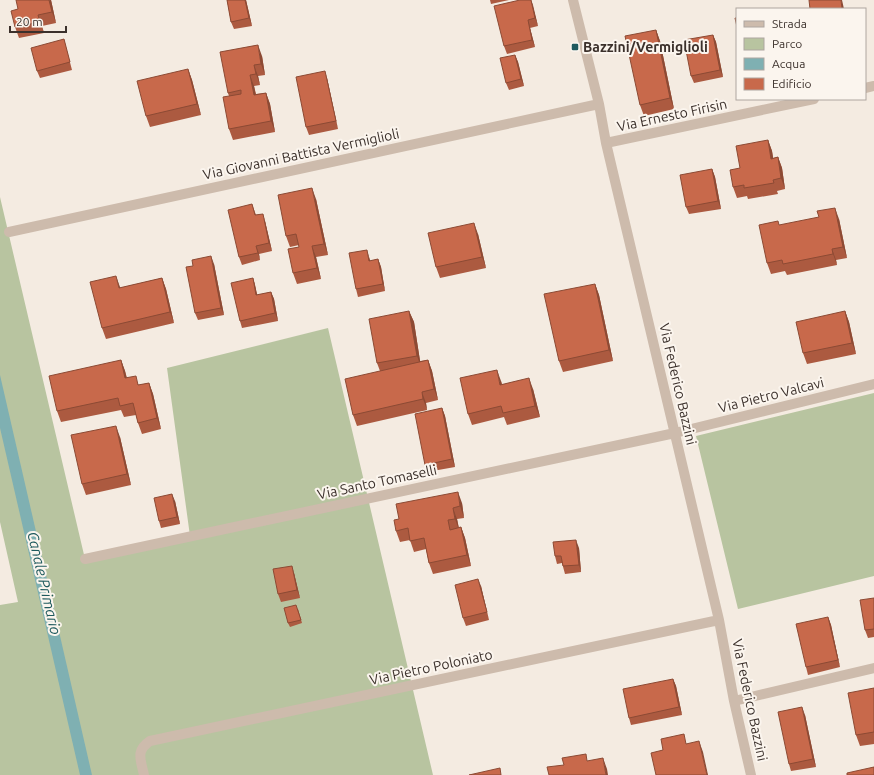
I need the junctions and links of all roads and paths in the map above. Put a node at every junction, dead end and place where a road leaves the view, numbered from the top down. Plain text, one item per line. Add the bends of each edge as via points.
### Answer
1 (573, 0) edge
2 (809, 100) edge
3 (599, 104) junction
4 (606, 143) junction
5 (9, 232) dead end
6 (874, 384) edge
7 (675, 433) junction
8 (85, 559) dead end
9 (719, 620) junction
10 (874, 668) edge
11 (734, 701) junction
12 (144, 775) edge
13 (751, 775) edge

1 - 3 street, Via Federico Bazzini
2 - 4 street, Via Ernesto Firisin
3 - 4 street, Via Federico Bazzini
3 - 5 street, Via Giovanni Battista Vermiglioli
4 - 7 street, Via Federico Bazzini
6 - 7 street, Via Pietro Valcavi
7 - 8 street, Via Santo Tomaselli
7 - 9 street, Via Federico Bazzini
9 - 11 street, Via Federico Bazzini
9 - 12 street, Via Pietro Poloniato via 150,741 141,749
10 - 11 street
11 - 13 street, Via Federico Bazzini

